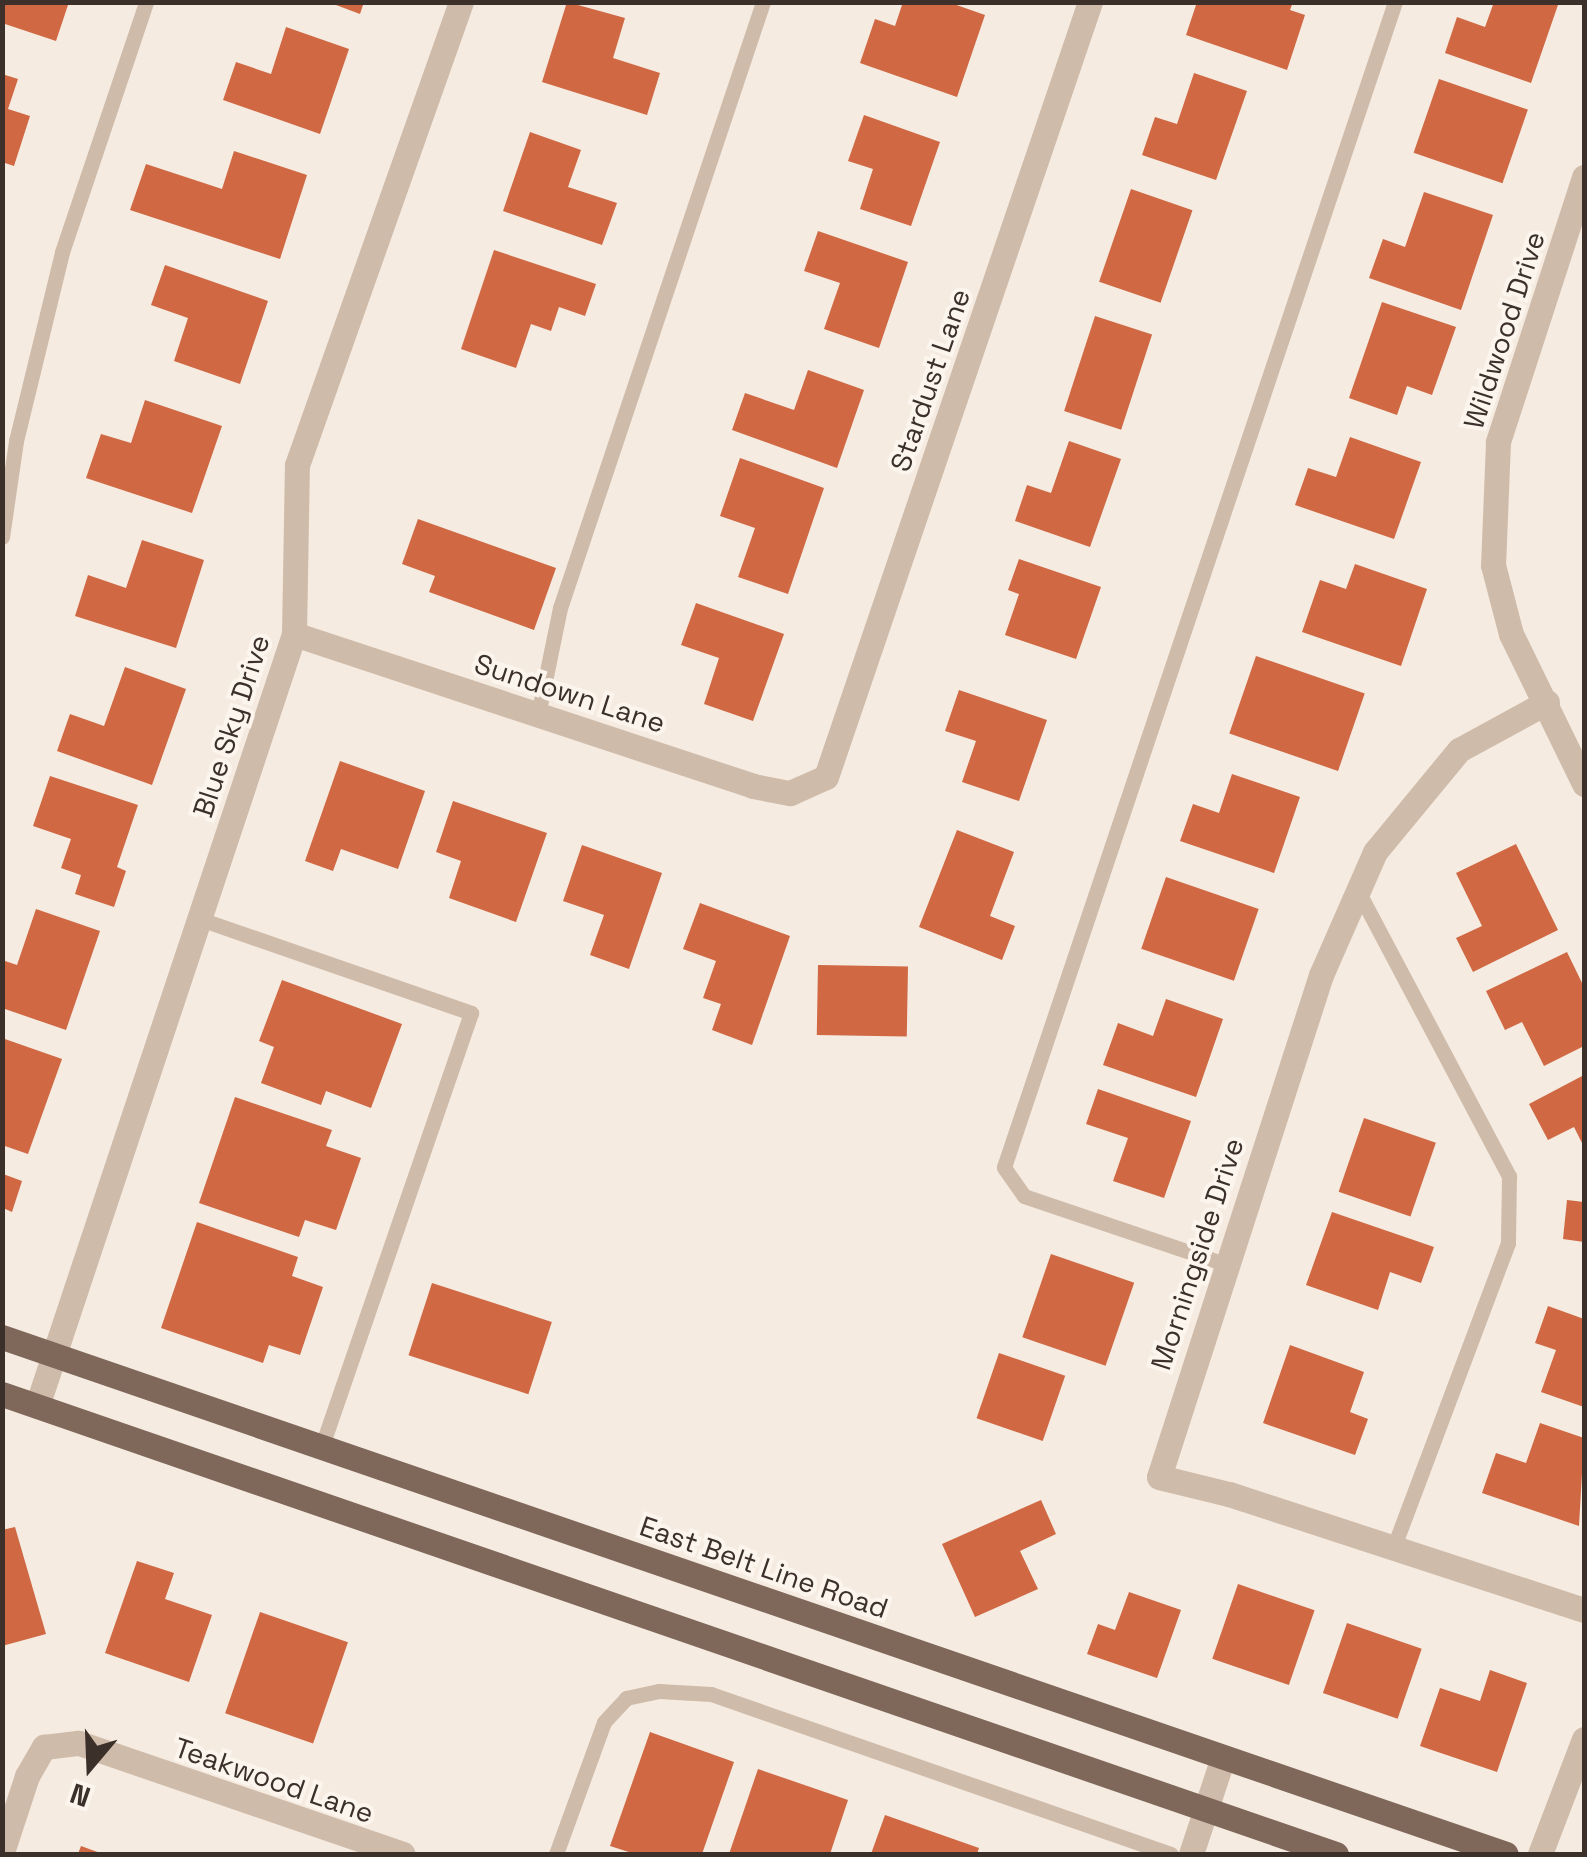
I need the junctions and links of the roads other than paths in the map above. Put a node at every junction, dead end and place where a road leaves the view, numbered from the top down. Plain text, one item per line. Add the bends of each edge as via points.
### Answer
1 (146, 2) edge
2 (461, 2) edge
3 (763, 2) edge
4 (1090, 2) edge
5 (1395, 2) edge
6 (1584, 177) edge
7 (2, 537) edge
8 (294, 634) junction
9 (1547, 702) junction
10 (538, 715) junction
11 (826, 777) joint
12 (1584, 784) edge
13 (1358, 891) junction
14 (200, 919) junction
15 (1225, 1264) junction
16 (2, 1336) edge
17 (54, 1355) junction
18 (2, 1394) edge
19 (37, 1406) junction
20 (322, 1446) junction
21 (1394, 1547) junction
22 (1584, 1610) edge
23 (1584, 1739) edge
24 (1223, 1757) junction
25 (1206, 1810) junction
26 (2, 1852) edge
27 (402, 1854) edge
28 (556, 1854) edge
29 (1171, 1854) edge
30 (1191, 1854) edge
31 (1336, 1854) edge
32 (1506, 1854) edge
33 (1540, 1854) edge

1 - 7 lane via 62,252 16,441
2 - 8 street, Blue Sky Drive via 297,465
3 - 10 lane via 560,608
4 - 11 street, Stardust Lane
5 - 15 lane via 1004,1167 1024,1196
6 - 9 street, Wildwood Drive via 1498,442 1493,565 1512,634
8 - 10 street, Sundown Lane
8 - 14 street, Blue Sky Drive
9 - 12 street, Wildwood Drive
9 - 13 street, Morningside Drive via 1459,750 1375,852
10 - 11 street, Sundown Lane via 754,786 790,793
13 - 15 street, Morningside Drive via 1321,975
13 - 21 lane via 1509,1176 1508,1243
14 - 17 street, Blue Sky Drive
14 - 20 lane via 471,1013
15 - 21 street, Morningside Drive via 1160,1478
16 - 17 main road, East Belt Line Road
17 - 19 street, Blue Sky Drive
17 - 20 main road, East Belt Line Road
18 - 19 main road
19 - 25 main road
20 - 24 main road, East Belt Line Road
21 - 22 street, Morningside Drive
23 - 33 street
24 - 25 street
24 - 32 main road, East Belt Line Road
25 - 30 street
25 - 31 main road
26 - 27 street, Teakwood Lane via 27,1776 44,1747 78,1743
28 - 29 lane via 604,1722 626,1698 658,1691 712,1694

